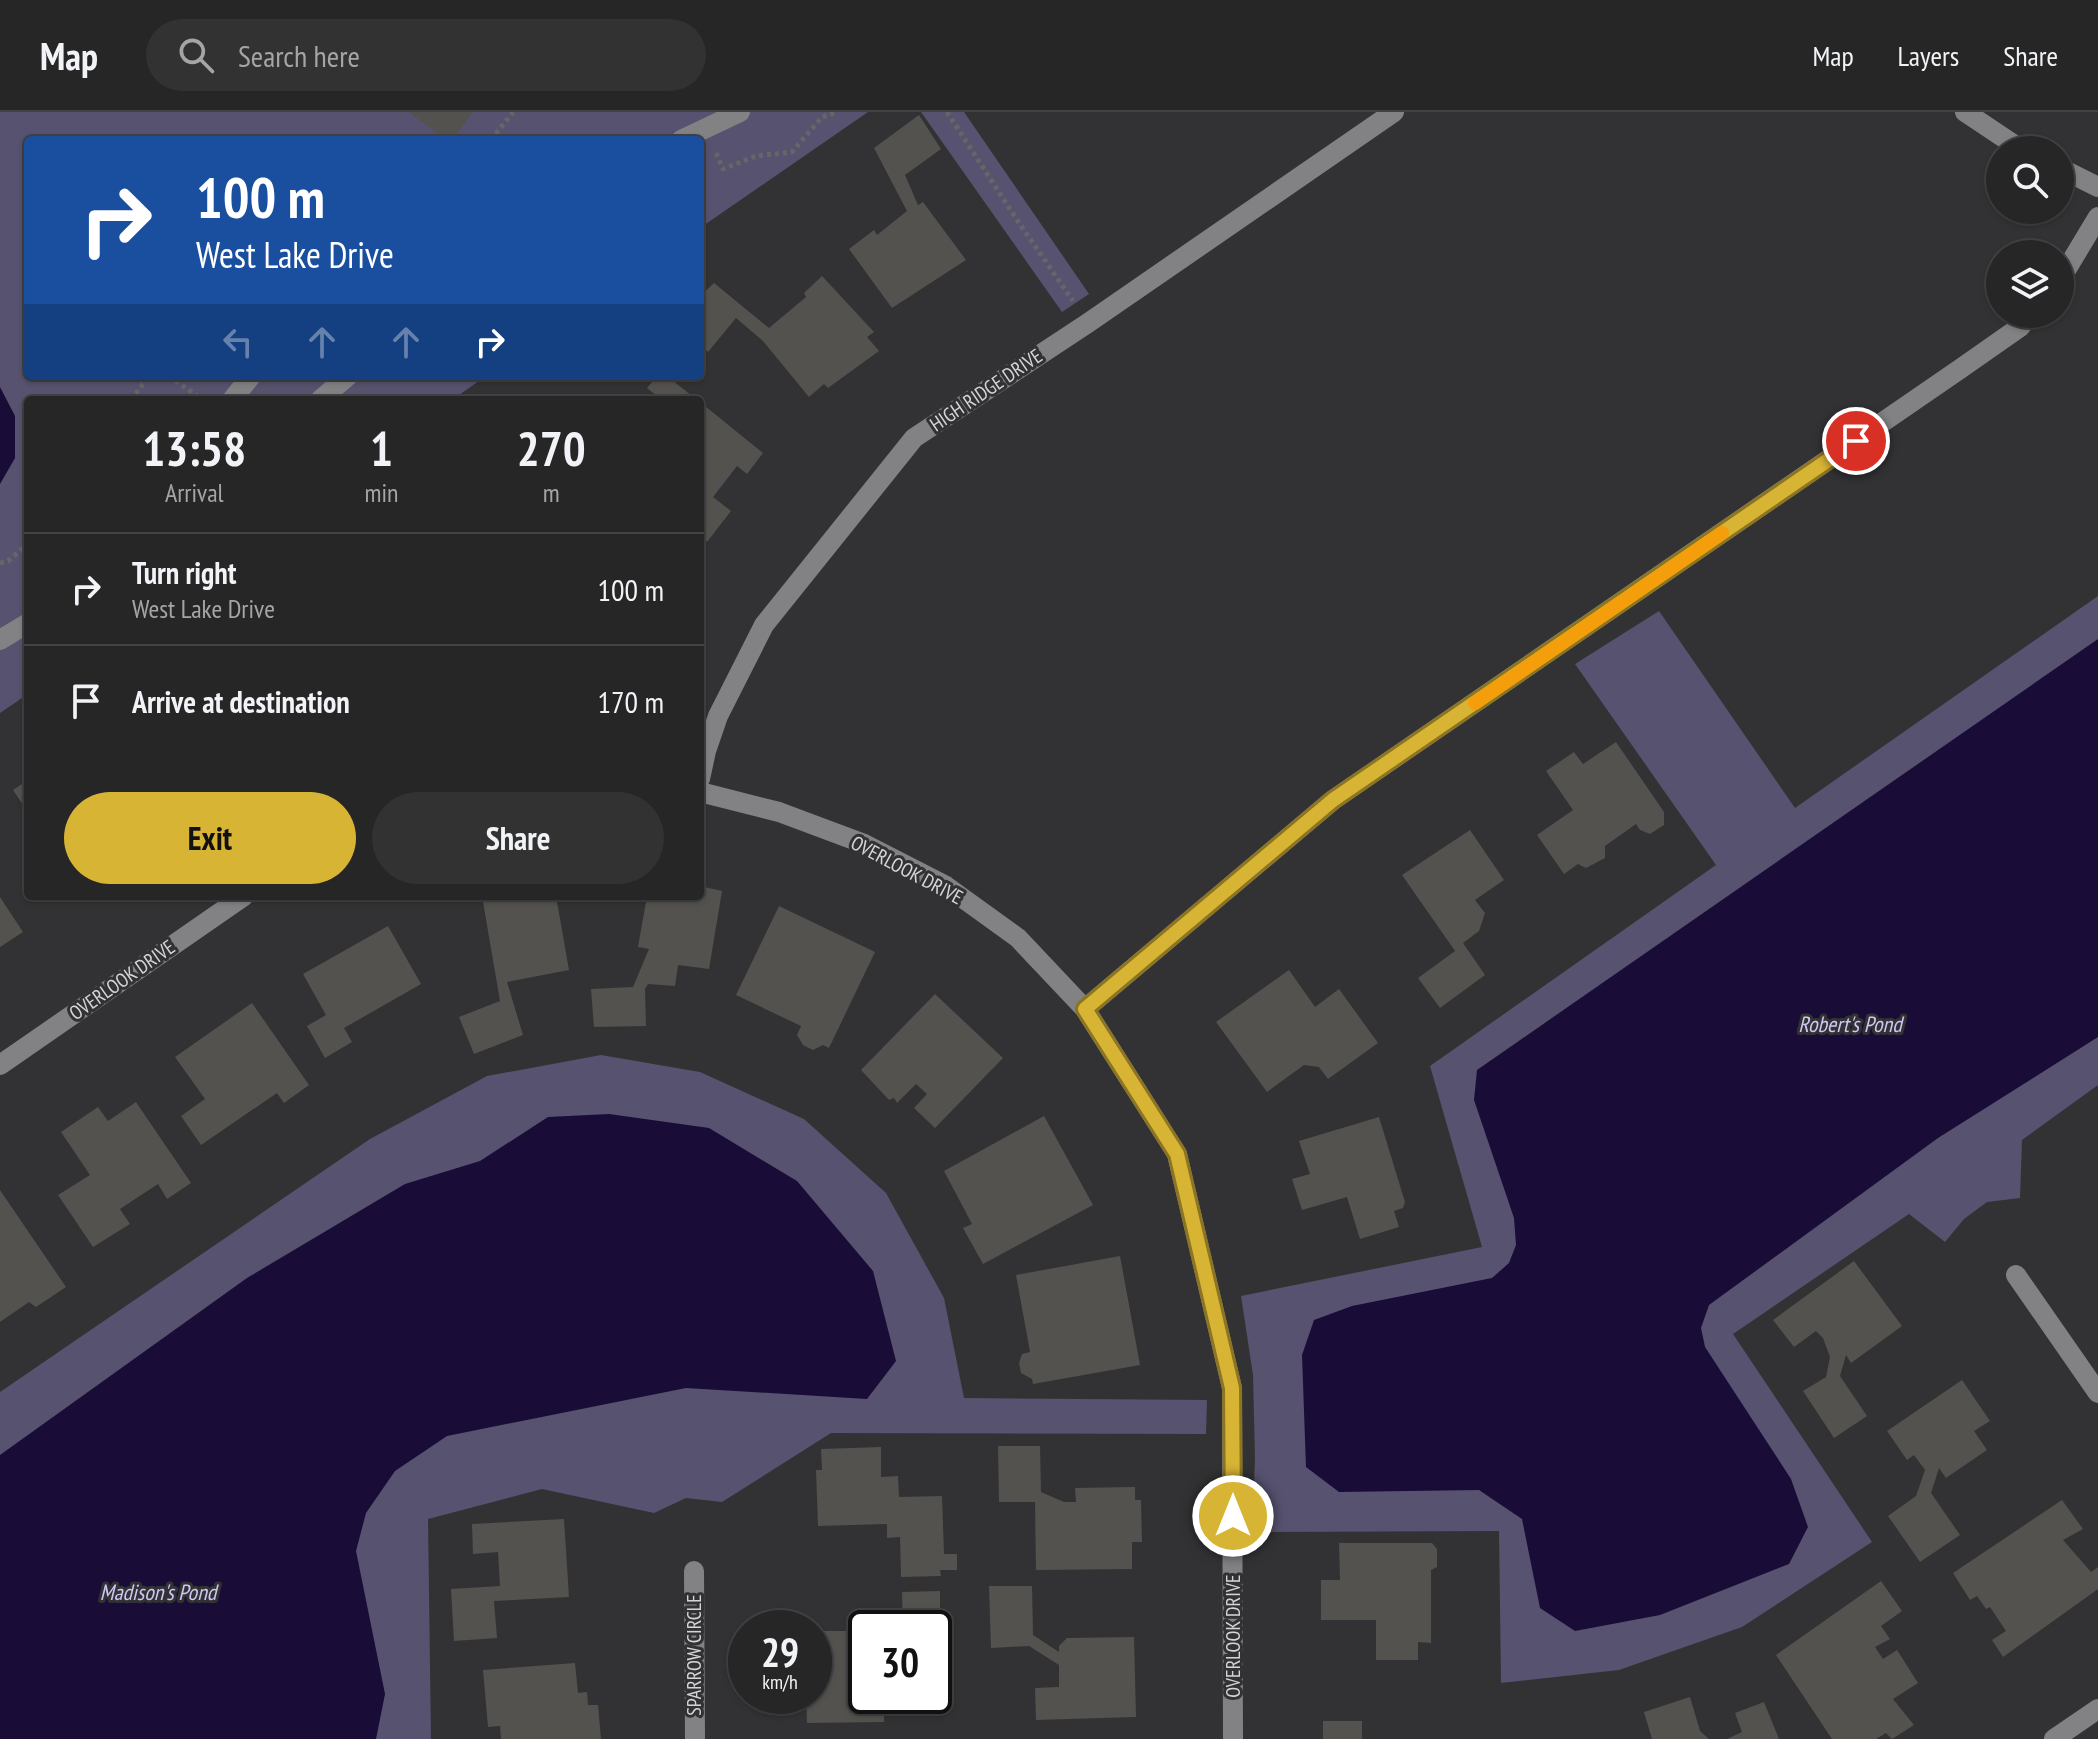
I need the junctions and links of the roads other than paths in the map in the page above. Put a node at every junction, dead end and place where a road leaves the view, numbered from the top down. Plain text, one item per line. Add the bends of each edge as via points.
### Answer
1 (1394, 112) edge
2 (1965, 112) edge
3 (731, 114) edge
4 (689, 136) edge
5 (2001, 136) edge
6 (2074, 175) edge
7 (2098, 187) edge
8 (2098, 217) edge
9 (2074, 257) edge
10 (2019, 328) edge
11 (248, 380) edge
12 (343, 380) edge
13 (235, 396) edge
14 (325, 396) edge
15 (24, 625) edge
16 (0, 640) edge
17 (704, 760) edge
18 (704, 793) edge
19 (238, 900) edge
20 (1085, 1009) junction
21 (0, 1065) edge
22 (2016, 1275) dead end
23 (2098, 1393) edge
24 (694, 1571) dead end
25 (2098, 1709) edge
26 (695, 1739) edge
27 (1233, 1739) edge
28 (2054, 1739) edge

1 - 17 street, HIGH RIDGE DRIVE via 914,438 764,625 718,716
2 - 5 street
3 - 4 street
6 - 7 street
8 - 9 street
10 - 20 street via 1333,800
11 - 13 street
12 - 14 street
15 - 16 street
18 - 20 street, OVERLOOK DRIVE via 779,812 862,843 946,886 1018,938
19 - 21 street, OVERLOOK DRIVE
20 - 27 street, OVERLOOK DRIVE via 1177,1154 1232,1388
22 - 23 street
24 - 26 street, SPARROW CIRCLE
25 - 28 street

